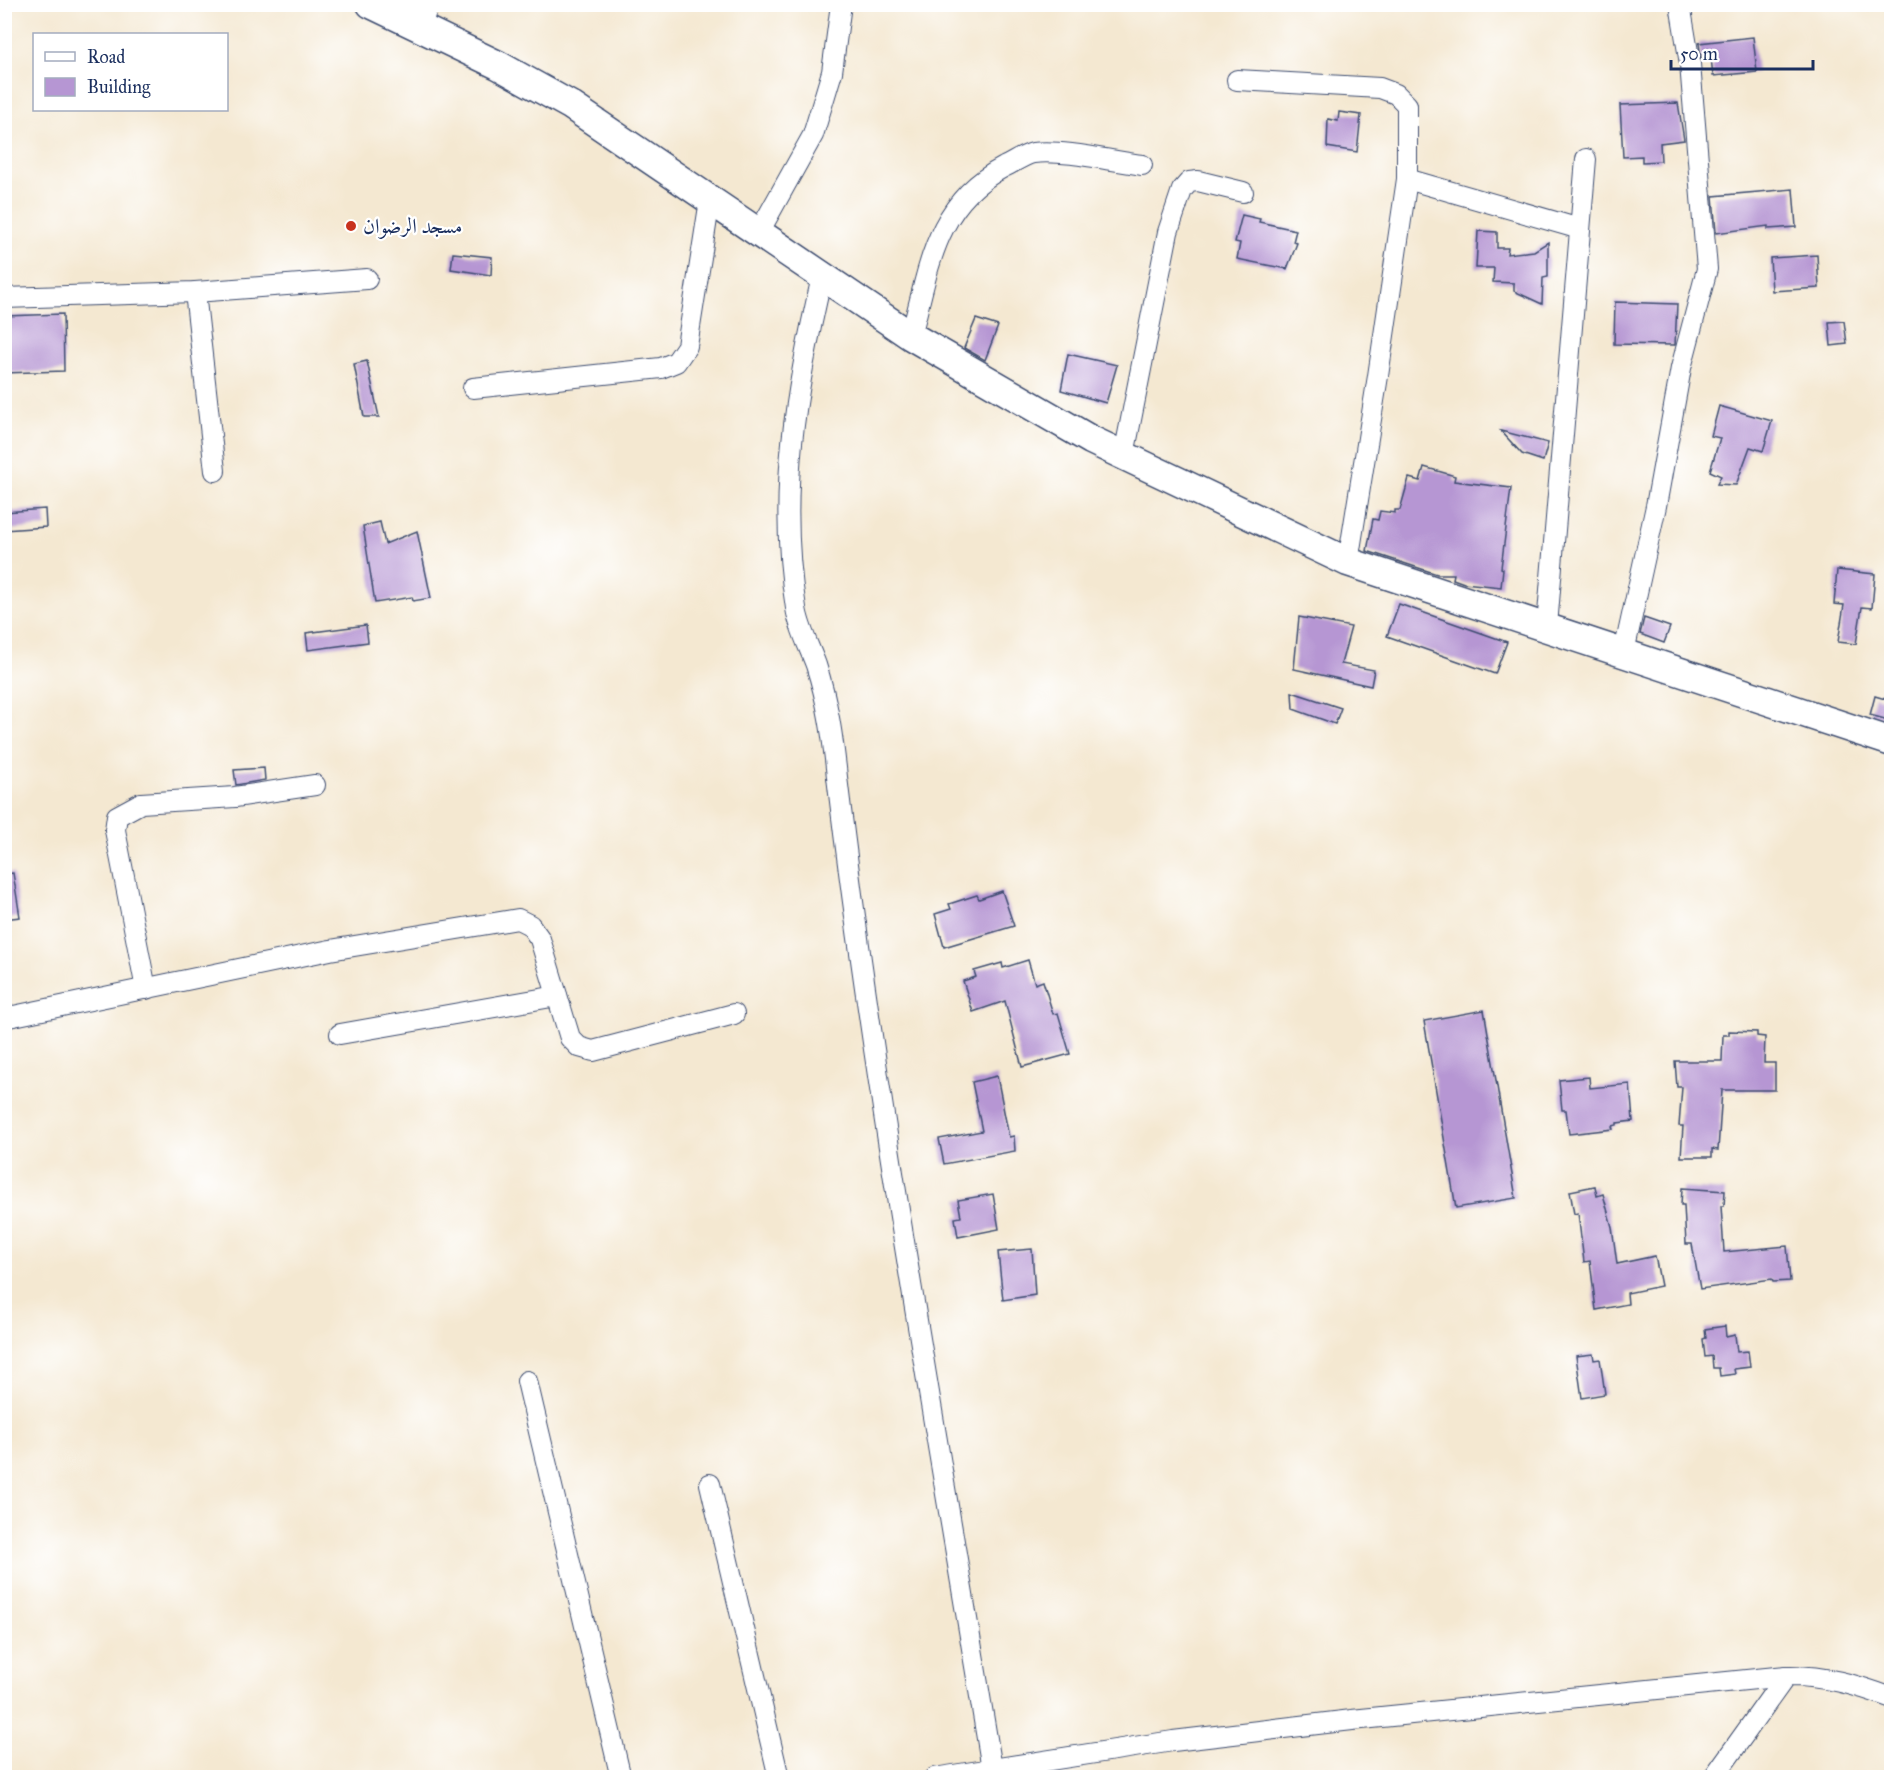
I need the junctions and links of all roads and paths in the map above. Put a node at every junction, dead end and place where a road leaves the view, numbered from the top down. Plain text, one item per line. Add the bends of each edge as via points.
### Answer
1 (371, 4) edge
2 (841, 4) edge
3 (1680, 4) edge
4 (424, 16) edge
5 (1237, 80) dead end
6 (1586, 159) dead end
7 (1142, 165) dead end
8 (1407, 178) junction
9 (1243, 192) dead end
10 (710, 201) junction
11 (1580, 229) junction
12 (758, 234) junction
13 (822, 277) junction
14 (367, 279) dead end
15 (195, 292) junction
16 (4, 298) edge
17 (911, 336) junction
18 (472, 388) dead end
19 (1124, 455) junction
20 (215, 471) dead end
21 (1348, 562) junction
22 (1547, 626) junction
23 (1624, 652) junction
24 (1892, 742) edge
25 (315, 785) dead end
26 (146, 989) junction
27 (557, 996) junction
28 (734, 1014) dead end
29 (4, 1018) edge
30 (340, 1034) dead end
31 (527, 1381) dead end
32 (710, 1484) dead end
33 (1786, 1676) junction
34 (1892, 1698) edge
35 (992, 1769) junction
36 (621, 1778) edge
37 (779, 1778) edge
38 (934, 1778) edge
39 (1713, 1778) edge

1 - 4 street
2 - 12 street via 832,72 813,135
3 - 23 street via 1690,64 1707,269 1681,368
4 - 10 street via 498,65 570,105
5 - 8 street via 1380,88 1396,94 1407,105
6 - 11 street
7 - 17 street via 1032,153 991,174 963,196 947,218
8 - 11 street
8 - 21 street
9 - 19 street via 1198,181 1189,182 1182,190 1168,232
10 - 12 street
10 - 18 street via 687,346 676,362 661,368
11 - 22 street
12 - 13 street
13 - 17 street
13 - 35 street via 800,369 790,453 787,540 797,613 817,668 831,728 855,929
14 - 15 street
15 - 16 street
15 - 20 street
17 - 19 street via 1091,440
19 - 21 street
21 - 22 street
22 - 23 street
23 - 24 street
25 - 26 street via 236,797 141,803 117,816 115,830
26 - 27 street via 330,950 518,919 530,925 540,939
26 - 29 street
27 - 28 street via 570,1038 579,1047 593,1051
27 - 30 street
31 - 36 street
32 - 37 street
33 - 34 street via 1812,1675
33 - 35 street via 1352,1720
33 - 39 street
35 - 38 street

